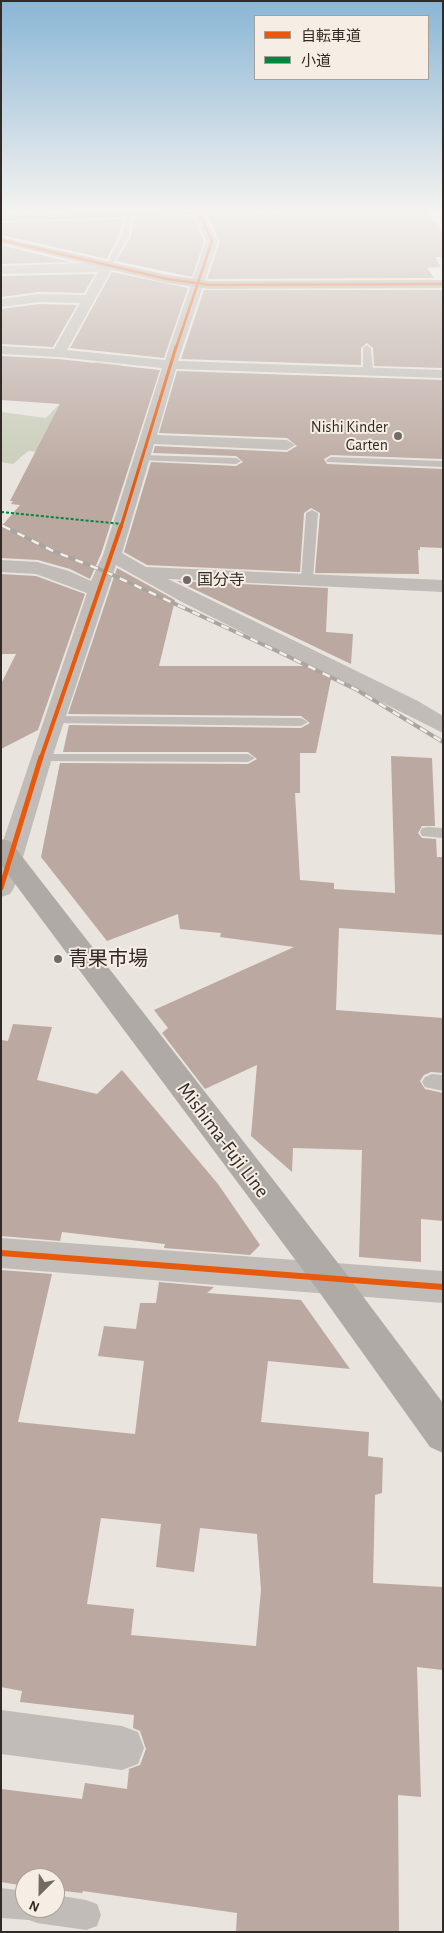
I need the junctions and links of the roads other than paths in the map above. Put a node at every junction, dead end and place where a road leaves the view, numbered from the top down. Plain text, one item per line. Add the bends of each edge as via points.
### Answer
1 (30, 299) edge
2 (89, 299) edge
3 (194, 299) edge
4 (1, 303) edge
5 (368, 348) dead end
6 (1, 350) edge
7 (58, 353) junction
8 (170, 365) junction
9 (368, 371) junction
10 (443, 374) edge
11 (147, 439) junction
12 (287, 445) dead end
13 (142, 458) junction
14 (331, 460) dead end
15 (236, 461) dead end
16 (443, 464) edge
17 (312, 513) dead end
18 (112, 555) junction
19 (1, 566) edge
20 (141, 572) junction
21 (307, 579) junction
22 (443, 586) edge
23 (97, 590) junction
24 (54, 720) junction
25 (301, 722) dead end
26 (443, 726) edge
27 (41, 758) junction
28 (248, 758) dead end
29 (4, 865) edge
30 (1, 1252) edge
31 (329, 1278) junction
32 (443, 1288) edge
33 (443, 1434) edge
34 (1, 1732) edge
35 (122, 1748) dead end
36 (1, 1903) edge
37 (15, 1905) edge
38 (65, 1912) edge
39 (86, 1915) dead end

1 - 4 street
2 - 7 street
3 - 8 street
5 - 9 lane
6 - 7 street
7 - 8 street
8 - 9 street
8 - 11 street
9 - 10 street
11 - 12 street
11 - 13 street
13 - 15 lane
13 - 18 street
14 - 16 lane
17 - 21 lane
18 - 20 street
18 - 23 street
19 - 23 street via 37,568
20 - 21 street
20 - 26 street via 410,706
21 - 22 street
23 - 24 street
24 - 25 lane
24 - 27 street
27 - 28 lane
27 - 29 street
29 - 31 main road, Mishima-Fuji Line
30 - 31 street
31 - 32 street
31 - 33 main road, Mishima-Fuji Line
34 - 35 street
36 - 37 lane
38 - 39 lane

